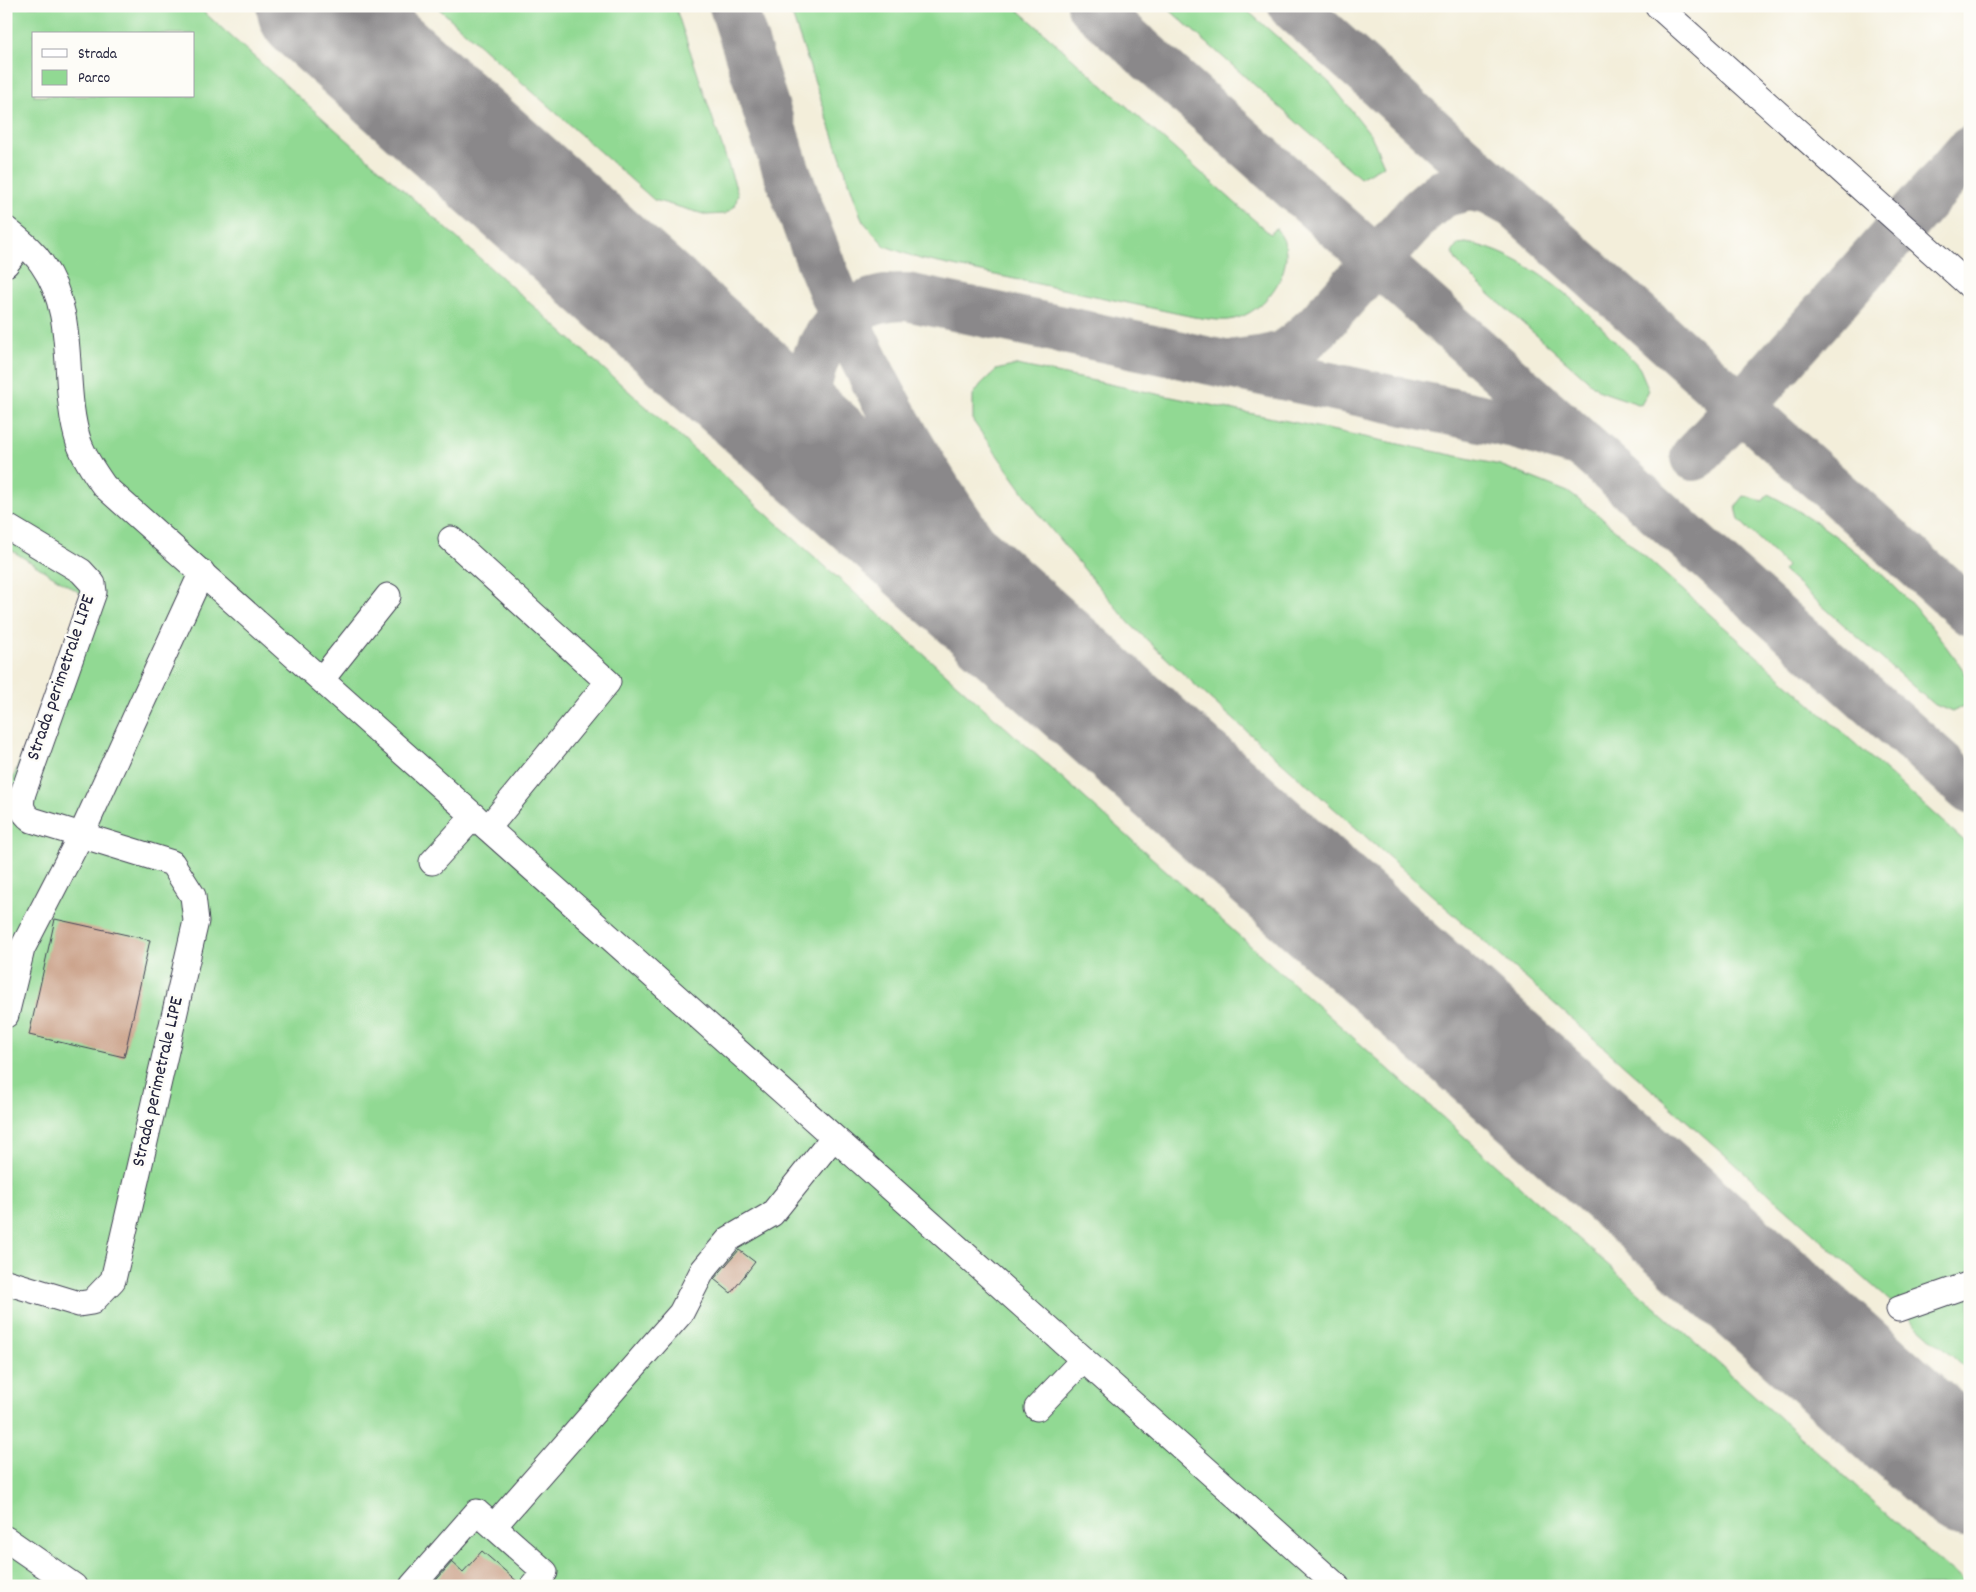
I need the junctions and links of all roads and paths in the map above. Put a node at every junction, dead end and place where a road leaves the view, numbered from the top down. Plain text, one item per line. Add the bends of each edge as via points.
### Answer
1 (1658, 6) edge
2 (14, 236) edge
3 (6, 264) edge
4 (1970, 286) edge
5 (6, 526) edge
6 (451, 539) dead end
7 (202, 572) junction
8 (388, 596) dead end
9 (322, 679) junction
10 (481, 822) junction
11 (82, 833) junction
12 (432, 862) dead end
13 (6, 1015) edge
14 (833, 1138) junction
15 (6, 1282) edge
16 (1970, 1284) edge
17 (1899, 1309) dead end
18 (1083, 1360) junction
19 (1037, 1408) dead end
20 (494, 1526) junction
21 (6, 1539) edge
22 (74, 1586) edge
23 (412, 1586) edge
24 (533, 1586) edge
25 (1337, 1586) edge

1 - 4 lane
2 - 3 lane
2 - 7 lane via 42,264 57,296 65,332 71,405 86,459 104,486 119,501
5 - 11 lane, Strada perimetrale LIPE via 82,571 93,584 92,601 21,803 22,810 32,820
6 - 10 lane via 608,682
7 - 9 lane
7 - 11 lane
8 - 9 lane
9 - 10 lane
10 - 12 lane
10 - 14 lane
11 - 13 lane via 22,949
11 - 15 lane, Strada perimetrale LIPE via 172,863 193,896 196,921 113,1280 92,1302 78,1304
14 - 18 lane
14 - 20 lane via 772,1214 729,1239 703,1270 681,1314
16 - 17 lane
18 - 19 lane
18 - 25 lane
20 - 23 lane via 477,1512
20 - 24 lane via 546,1572
21 - 22 lane

